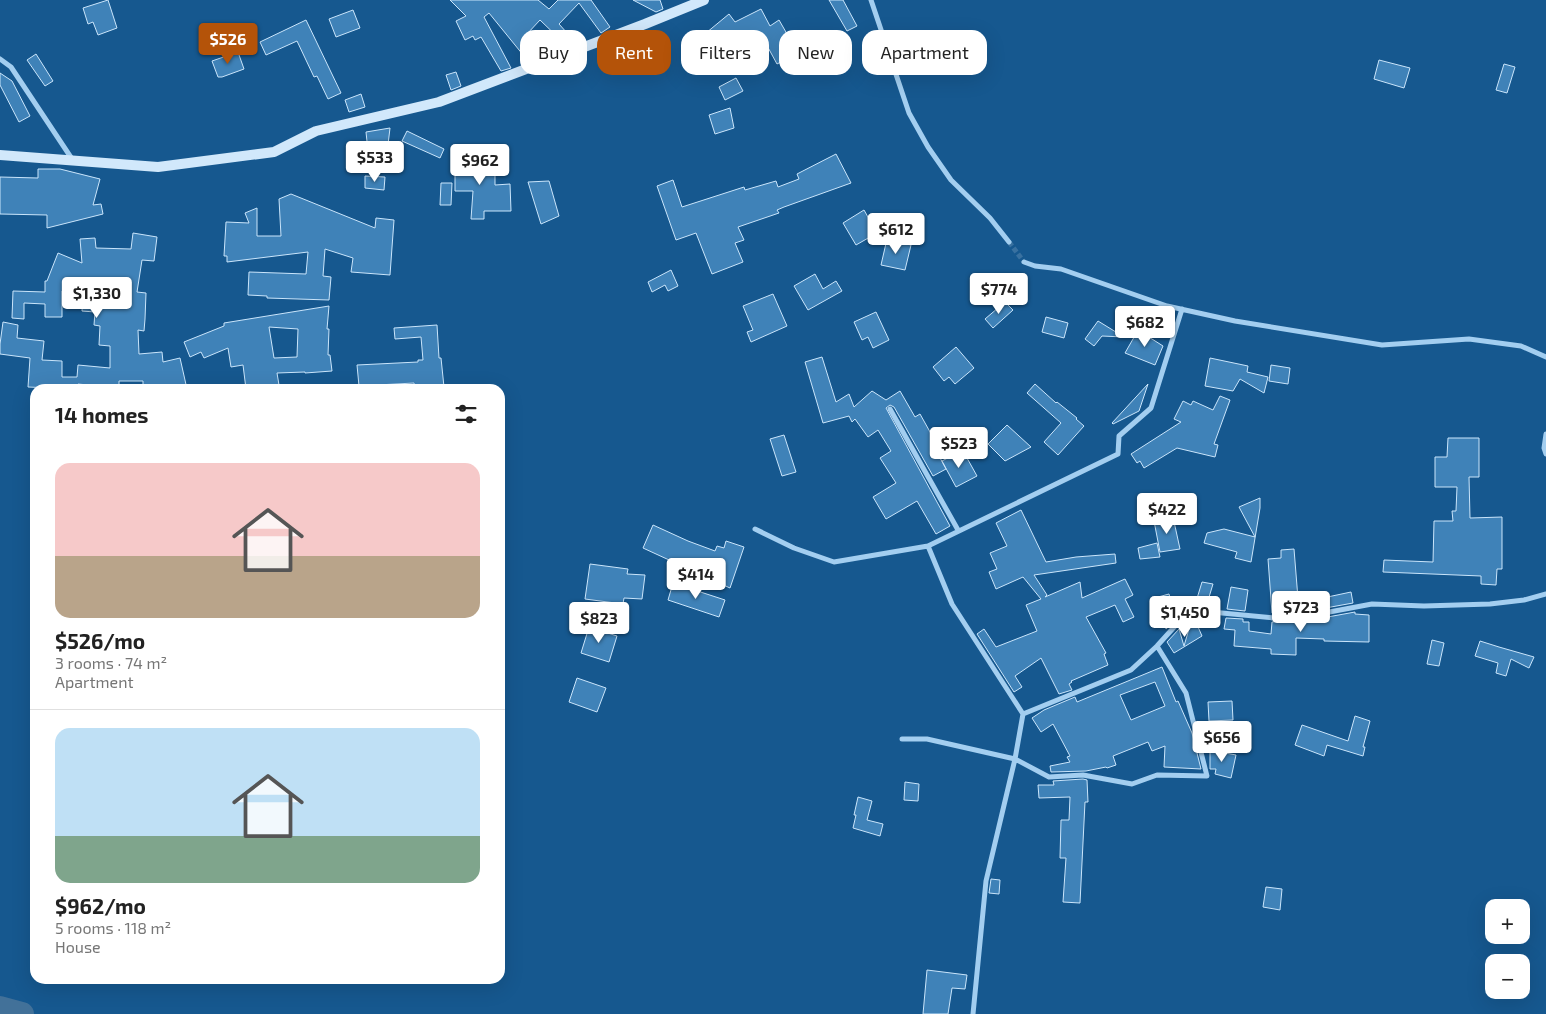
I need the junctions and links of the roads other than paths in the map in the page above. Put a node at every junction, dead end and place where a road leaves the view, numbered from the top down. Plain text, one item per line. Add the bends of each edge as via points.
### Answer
1 (704, 0) edge
2 (871, 0) edge
3 (0, 59) edge
4 (0, 155) edge
5 (73, 160) junction
6 (1009, 242) tunnel mouth
7 (1024, 262) tunnel mouth
8 (1182, 309) junction
9 (1546, 357) edge
10 (890, 409) dead end
11 (1546, 434) edge
12 (1546, 454) edge
13 (755, 529) dead end
14 (958, 530) junction
15 (928, 546) junction
16 (1546, 594) edge
17 (1157, 646) junction
18 (1023, 714) junction
19 (902, 739) dead end
20 (1015, 759) junction
21 (973, 1014) edge

1 - 5 street via 439,102 316,131 274,152 158,167
2 - 6 street via 910,113 928,147 951,180 990,218
3 - 5 street via 11,67
4 - 5 street
7 - 8 street via 1061,269
8 - 9 street via 1382,345 1469,339 1521,346
8 - 14 street via 1151,408 1119,436 1118,454
10 - 14 street
11 - 12 street
13 - 15 street via 834,562
14 - 15 street
15 - 18 street via 952,604
16 - 17 street via 1490,604 1372,604 1274,618 1201,611 1176,625
17 - 18 street via 1131,670
17 - 20 street via 1186,693 1207,776 1158,775 1132,784 1083,775 1049,777
18 - 20 street
19 - 20 street via 927,739
20 - 21 street via 986,881

